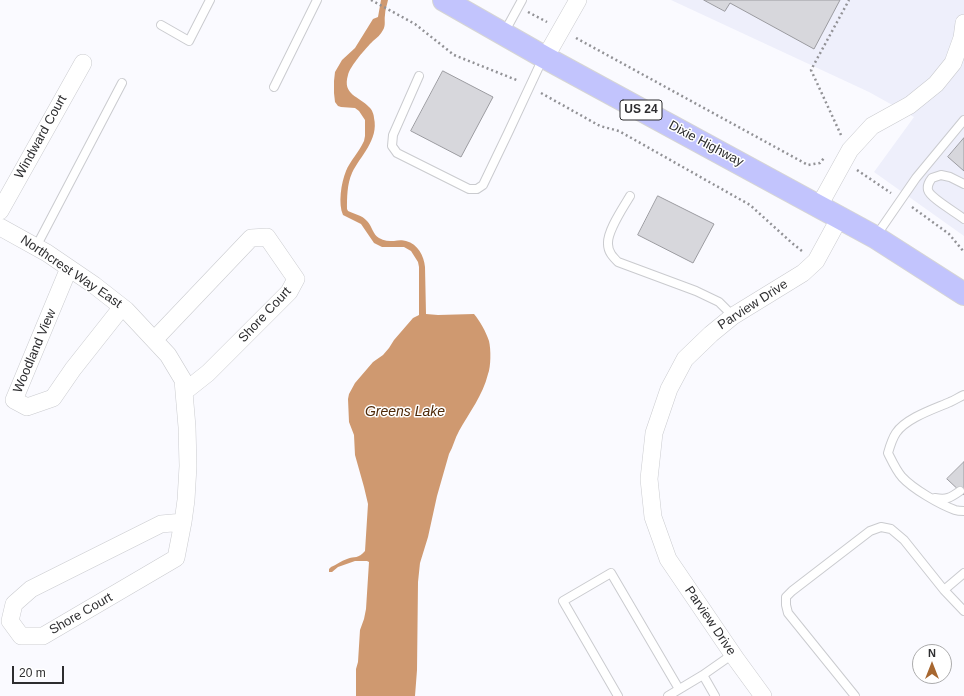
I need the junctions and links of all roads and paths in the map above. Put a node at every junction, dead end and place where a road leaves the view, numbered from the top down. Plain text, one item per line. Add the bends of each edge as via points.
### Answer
1 (210, 0) edge
2 (317, 0) edge
3 (371, 0) edge
4 (444, 0) edge
5 (522, 0) edge
6 (578, 0) edge
7 (849, 0) edge
8 (964, 23) edge
9 (161, 26) dead end
10 (503, 34) junction
11 (586, 44) dead end
12 (545, 57) junction
13 (83, 63) dead end
14 (419, 76) dead end
15 (122, 83) dead end
16 (274, 87) dead end
17 (530, 87) junction
18 (964, 120) edge
19 (838, 141) dead end
20 (843, 161) junction
21 (941, 175) junction
22 (916, 178) junction
23 (964, 184) edge
24 (630, 196) dead end
25 (901, 200) junction
26 (819, 206) junction
27 (0, 211) edge
28 (840, 217) junction
29 (964, 219) edge
30 (0, 227) edge
31 (875, 237) junction
32 (792, 243) dead end
33 (36, 247) junction
34 (964, 252) edge
35 (70, 268) junction
36 (964, 294) edge
37 (122, 307) junction
38 (733, 316) junction
39 (154, 340) junction
40 (184, 392) junction
41 (964, 395) edge
42 (960, 491) dead end
43 (930, 497) junction
44 (964, 510) edge
45 (183, 522) junction
46 (964, 573) edge
47 (944, 590) junction
48 (964, 611) edge
49 (733, 654) junction
50 (703, 675) junction
51 (679, 690) junction
52 (618, 696) edge
53 (668, 696) edge
54 (716, 696) edge
55 (763, 696) edge
56 (854, 696) edge

1 - 9 lane via 189,41
2 - 16 lane
3 - 17 path via 415,24 454,55
4 - 10 main road, Dixie Highway / US 24
5 - 10 lane
6 - 12 street
7 - 19 path via 811,70 841,135
8 - 20 street via 962,38 953,63 936,84 910,105 872,126
10 - 12 main road, Dixie Highway / US 24
11 - 20 path via 808,165 820,163 830,153
12 - 17 lane
12 - 26 main road, Dixie Highway / US 24
13 - 27 street, Windward Court
14 - 17 lane via 393,135 392,146 397,153 469,189 477,189 483,185
15 - 33 lane
17 - 32 path via 600,126 620,132 750,205
18 - 22 lane
20 - 25 path
20 - 26 street
21 - 22 lane
21 - 23 lane
21 - 29 lane via 932,178 927,186 928,192
22 - 25 lane
24 - 38 lane via 610,231 608,244 611,254 618,262 719,302
25 - 31 lane
25 - 34 path via 949,234
26 - 28 main road, Dixie Highway / US 24
28 - 31 main road, Dixie Highway / US 24
28 - 38 street, Parview Drive via 812,265
30 - 33 street, Northcrest Way East
31 - 36 main road, Dixie Highway / US 24
33 - 35 street, Northcrest Way East
35 - 37 street, Northcrest Way East
35 - 37 street, Woodland View via 14,400 27,407 53,398
37 - 39 street, Northcrest Way East
38 - 49 street, Parview Drive via 710,334 686,359 669,388 654,433 649,480 653,517 668,559
39 - 40 street, Northcrest Way East via 168,355 183,380
39 - 40 street, Shore Court via 251,238 267,237 296,279 290,292 208,373
40 - 45 street, Northcrest Way East via 188,466
41 - 43 lane via 924,412 905,424 897,431 888,453 902,477
42 - 43 lane via 950,498
43 - 44 lane via 956,510
45 - 45 street, Shore Court via 161,524 30,589 14,604 10,621 21,636 43,636 50,632 176,558
46 - 47 lane
47 - 48 lane
47 - 56 lane via 904,540 891,529 881,527 870,532 786,596 788,613
49 - 50 lane
49 - 55 street, Parview Drive
50 - 51 lane
50 - 54 lane
51 - 52 lane via 611,573 563,602
51 - 53 lane

